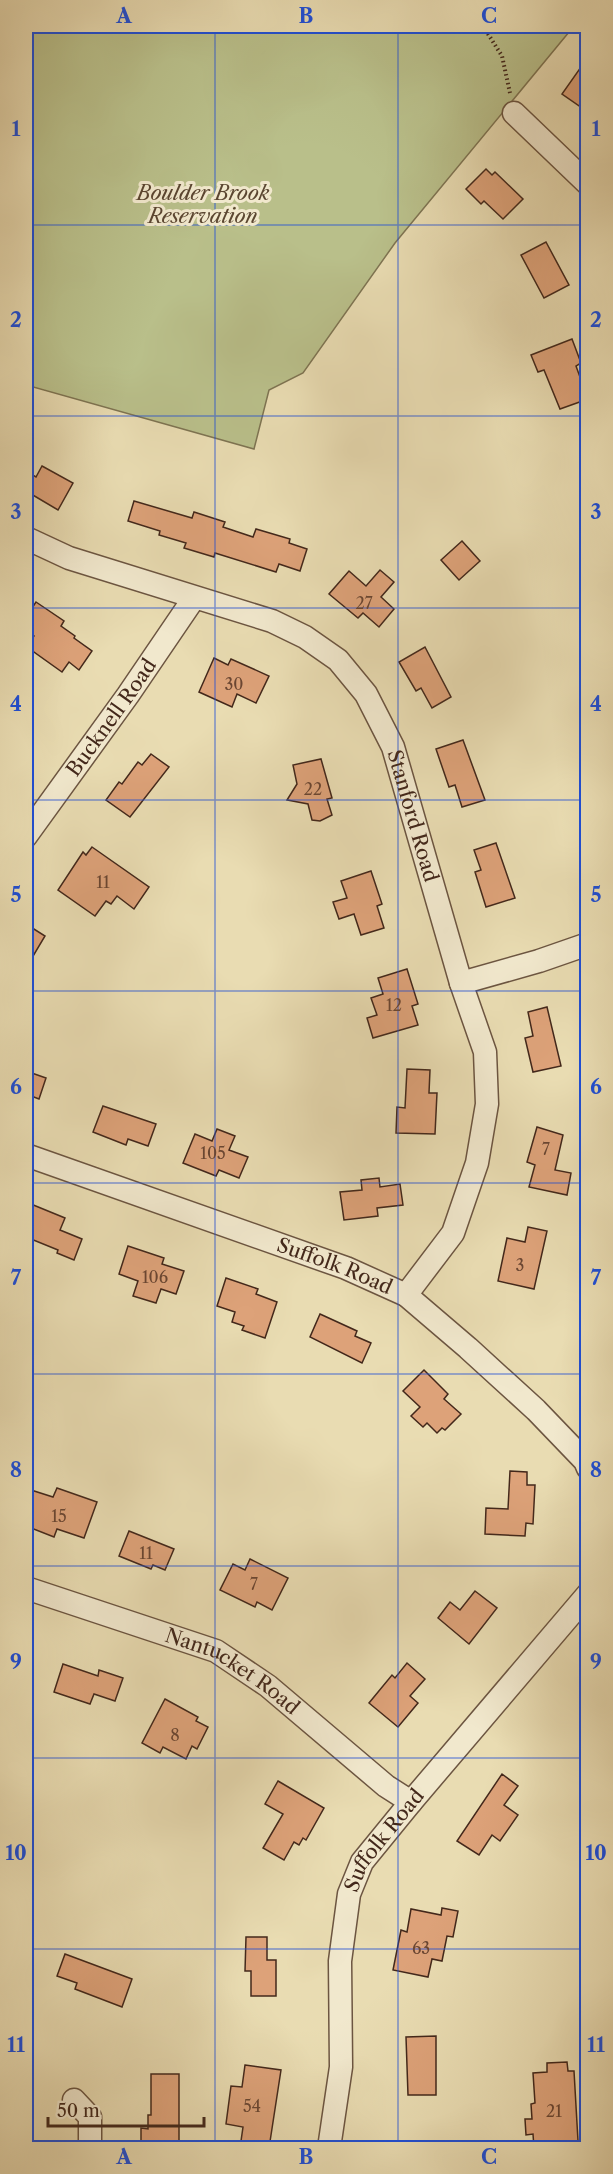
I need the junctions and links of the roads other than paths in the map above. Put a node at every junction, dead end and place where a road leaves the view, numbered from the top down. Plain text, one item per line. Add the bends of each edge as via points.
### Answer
1 (514, 113) road end
2 (588, 184) edge
3 (26, 538) edge
4 (194, 598) junction
5 (26, 836) edge
6 (588, 944) edge
7 (461, 983) junction
8 (26, 1155) edge
9 (406, 1295) junction
10 (588, 1468) edge
11 (26, 1588) edge
12 (588, 1594) edge
13 (411, 1802) junction
14 (74, 2100) dead end
15 (90, 2148) edge
16 (329, 2148) edge

1 - 2 street
3 - 4 street, Stanford Road via 69,558
4 - 5 street, Bucknell Road
4 - 7 street, Stanford Road via 272,621 305,637 338,660 366,694 393,747
6 - 7 street
7 - 9 street, Stanford Road via 484,1052 487,1104 477,1163 453,1233
8 - 9 street, Suffolk Road via 346,1268
9 - 10 street, Suffolk Road via 536,1410
11 - 13 street, Nantucket Road via 216,1651 268,1686 386,1786
12 - 13 street, Suffolk Road
13 - 16 street, Suffolk Road via 362,1862 349,1894 340,1961 341,2067
14 - 15 street via 90,2117

